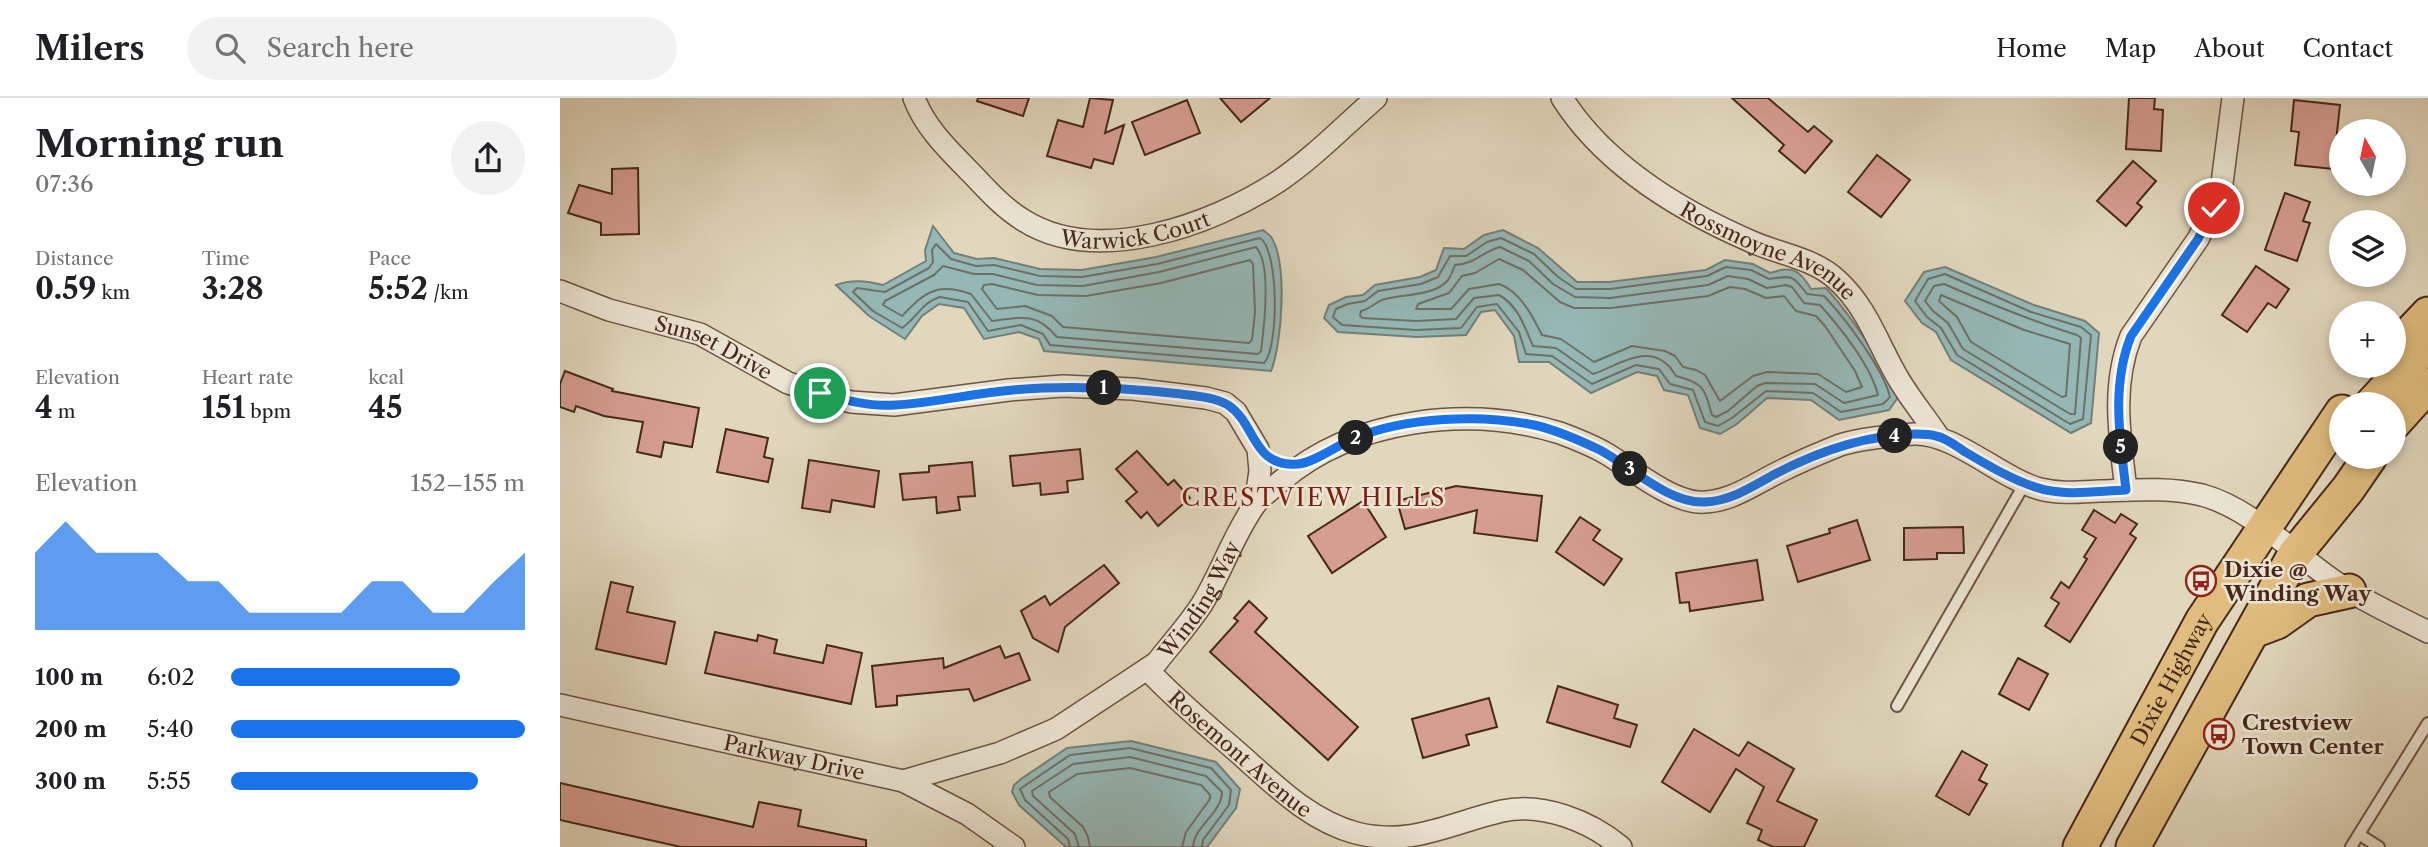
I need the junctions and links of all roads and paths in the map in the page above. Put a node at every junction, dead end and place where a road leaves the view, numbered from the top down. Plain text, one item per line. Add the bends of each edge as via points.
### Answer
1 (914, 98) edge
2 (1376, 98) edge
3 (1562, 98) edge
4 (2233, 98) edge
5 (560, 291) edge
6 (2428, 314) edge
7 (2406, 337) edge
8 (2428, 343) edge
9 (2369, 378) edge
10 (2428, 385) edge
11 (2358, 392) edge
12 (2383, 392) edge
13 (2406, 410) edge
14 (2329, 431) edge
15 (1938, 436) junction
16 (1258, 449) junction
17 (2329, 462) edge
18 (1301, 464) junction
19 (2362, 469) edge
20 (2025, 483) junction
21 (2126, 490) junction
22 (1255, 504) junction
23 (2264, 528) junction
24 (2295, 554) junction
25 (2349, 591) junction
26 (2253, 631) junction
27 (2428, 632) edge
28 (1147, 669) junction
29 (560, 705) edge
30 (1897, 706) dead end
31 (2428, 723) edge
32 (903, 781) junction
33 (2360, 835) junction
34 (1014, 847) edge
35 (1621, 847) edge
36 (2080, 847) edge
37 (2133, 847) edge
38 (2351, 847) edge
39 (2379, 847) edge

1 - 2 street, Warwick Court via 933,133 998,201 1045,230 1095,240 1134,238 1184,227 1229,209 1279,181
3 - 15 street, Rossmoyne Avenue via 1613,156 1663,195 1692,214 1836,278 1861,306 1900,382
4 - 21 street via 2221,191 2214,208 2124,354 2118,415
5 - 16 street, Sunset Drive via 609,310 700,334 788,383 850,402 894,405 1063,386 1133,389 1225,403 1236,412
6 - 7 main road
8 - 12 main road
9 - 11 main road
10 - 13 main road
14 - 23 main road, Dixie Highway
15 - 18 street, Winding Way via 1916,434 1841,445 1745,491 1699,503 1665,491 1574,438 1492,419 1434,421 1390,429 1357,437
15 - 20 street, Winding Way
16 - 18 street via 1276,461
16 - 22 street
17 - 24 main road via 2303,501 2296,523
18 - 22 street, Winding Way
19 - 24 main road
20 - 21 street, Winding Way via 2062,493
20 - 30 lane
21 - 23 street, Winding Way via 2177,490 2203,496
22 - 28 street, Winding Way via 1201,605
23 - 24 street, Winding Way
23 - 36 main road, Dixie Highway via 2202,621
24 - 25 street, Winding Way
24 - 26 main road
25 - 26 main road via 2308,600 2277,622
25 - 27 street, Winding Way
26 - 37 main road
28 - 32 street, Winding Way via 1056,729 1000,753
28 - 35 street, Rosemont Avenue via 1294,802 1334,826 1398,837 1522,810 1573,819
29 - 32 street, Parkway Drive
31 - 33 lane
32 - 34 street, Parkway Drive via 967,814
33 - 38 lane
33 - 39 lane

